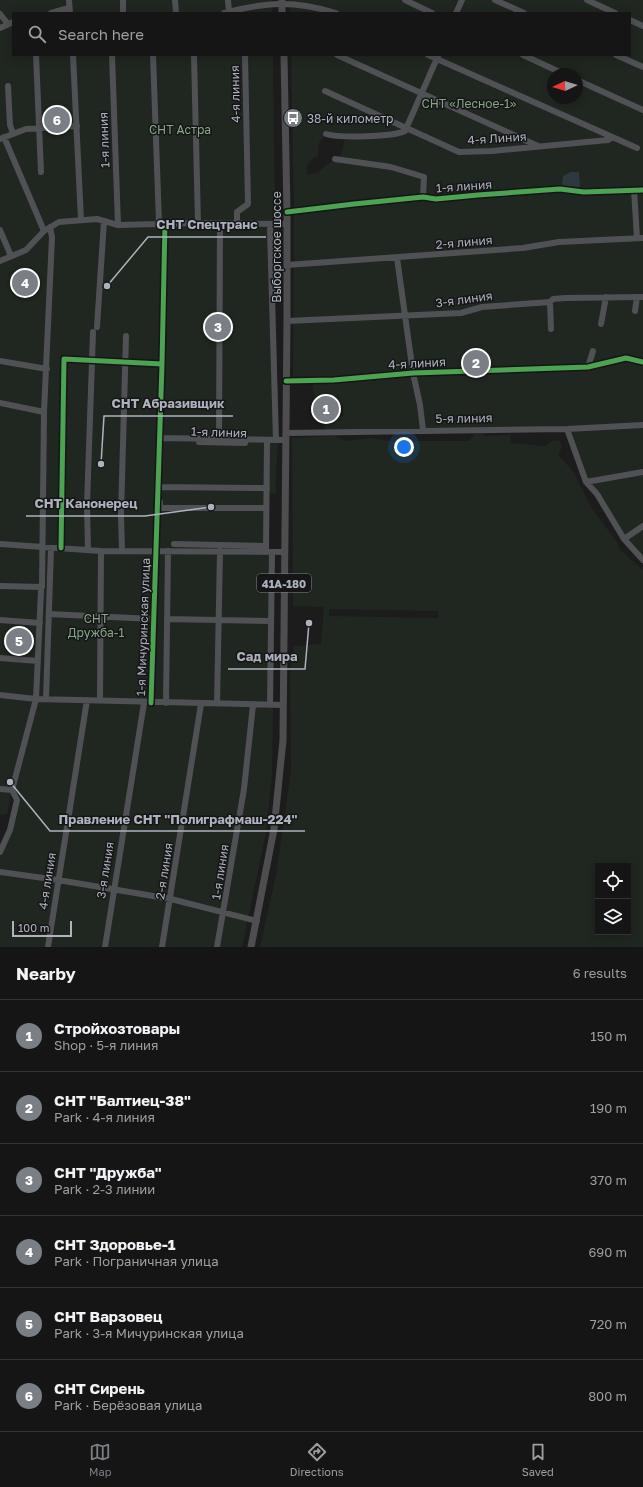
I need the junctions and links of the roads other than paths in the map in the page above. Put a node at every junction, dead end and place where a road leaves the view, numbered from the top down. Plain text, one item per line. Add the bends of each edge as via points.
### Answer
1 (69, 0) edge
2 (122, 0) edge
3 (175, 0) edge
4 (228, 0) edge
5 (405, 0) edge
6 (462, 0) edge
7 (495, 0) edge
8 (587, 0) edge
9 (282, 1) edge
10 (245, 10) edge
11 (70, 11) edge
12 (123, 12) edge
13 (176, 12) edge
14 (227, 12) edge
15 (282, 12) edge
16 (334, 12) edge
17 (430, 12) edge
18 (456, 12) edge
19 (522, 12) edge
20 (613, 12) edge
21 (0, 14) edge
22 (631, 20) edge
23 (10, 23) edge
24 (643, 26) edge
25 (0, 28) edge
26 (36, 56) edge
27 (73, 56) edge
28 (112, 56) edge
29 (152, 56) edge
30 (194, 56) edge
31 (245, 56) edge
32 (284, 56) edge
33 (339, 56) edge
34 (525, 56) edge
35 (618, 56) edge
36 (437, 57) edge
37 (643, 67) edge
38 (551, 68) edge
39 (583, 83) edge
40 (8, 86) dead end
41 (325, 91) dead end
42 (422, 93) junction
43 (643, 110) edge
44 (77, 126) junction
45 (38, 128) junction
46 (407, 128) junction
47 (13, 133) junction
48 (326, 134) dead end
49 (612, 137) junction
50 (2, 138) edge
51 (539, 146) junction
52 (640, 149) edge
53 (335, 159) dead end
54 (41, 172) dead end
55 (634, 190) junction
56 (643, 190) edge
57 (423, 197) junction
58 (288, 212) junction
59 (81, 220) junction
60 (104, 221) junction
61 (162, 223) junction
62 (198, 223) junction
63 (220, 223) junction
64 (237, 223) junction
65 (288, 224) junction
66 (118, 225) junction
67 (273, 225) junction
68 (50, 227) junction
69 (0, 230) edge
70 (44, 231) junction
71 (640, 238) edge
72 (11, 256) junction
73 (397, 258) junction
74 (0, 263) edge
75 (287, 265) junction
76 (606, 297) junction
77 (640, 297) edge
78 (550, 302) junction
79 (635, 311) dead end
80 (405, 316) junction
81 (287, 321) junction
82 (601, 324) dead end
83 (551, 329) dead end
84 (126, 336) dead end
85 (593, 351) dead end
86 (0, 361) edge
87 (92, 361) junction
88 (125, 362) junction
89 (643, 362) edge
90 (162, 364) junction
91 (588, 367) junction
92 (47, 369) junction
93 (413, 373) junction
94 (286, 381) junction
95 (0, 403) edge
96 (44, 412) junction
97 (643, 425) edge
98 (567, 429) junction
99 (423, 430) junction
100 (286, 437) junction
101 (159, 438) junction
102 (219, 438) junction
103 (276, 440) junction
104 (267, 442) junction
105 (162, 456) dead end
106 (643, 472) edge
107 (586, 482) junction
108 (159, 487) junction
109 (266, 488) junction
110 (266, 508) junction
111 (643, 526) edge
112 (624, 539) junction
113 (0, 544) edge
114 (174, 544) dead end
115 (42, 547) junction
116 (51, 548) junction
117 (61, 548) junction
118 (88, 550) junction
119 (268, 550) junction
120 (101, 551) junction
121 (122, 551) junction
122 (155, 551) junction
123 (168, 551) junction
124 (220, 551) junction
125 (285, 552) junction
126 (643, 560) edge
127 (0, 586) edge
128 (41, 589) junction
129 (49, 614) junction
130 (101, 618) junction
131 (153, 619) junction
132 (167, 619) junction
133 (0, 620) edge
134 (218, 620) junction
135 (271, 621) junction
136 (40, 623) junction
137 (0, 658) edge
138 (38, 661) junction
139 (0, 695) edge
140 (36, 699) junction
141 (46, 699) junction
142 (88, 700) junction
143 (100, 700) junction
144 (144, 703) junction
145 (151, 703) junction
146 (166, 703) junction
147 (201, 704) junction
148 (218, 704) junction
149 (253, 705) junction
150 (270, 705) junction
151 (283, 705) junction
152 (0, 789) edge
153 (12, 790) junction
154 (0, 852) edge
155 (0, 872) edge
156 (58, 880) junction
157 (113, 890) junction
158 (171, 899) junction
159 (224, 913) junction
160 (257, 921) junction
161 (48, 947) edge
162 (104, 947) edge
163 (162, 947) edge
164 (217, 947) edge
165 (251, 947) edge

1 - 11 street
2 - 12 street
3 - 13 street
4 - 14 street
5 - 17 street
6 - 18 street
7 - 19 street
8 - 20 street
9 - 10 street via 272,1
9 - 15 main road
9 - 16 street via 318,5
10 - 14 street
21 - 23 street
22 - 24 street
23 - 25 street
26 - 45 street
27 - 44 street
28 - 66 street, 1-я линия
29 - 61 street
30 - 62 street
31 - 64 street, 4-я линия via 248,204 237,212
32 - 58 main road, Выборгское шоссе / 41А-180
33 - 42 street
34 - 38 street
35 - 37 street
36 - 42 street
36 - 49 street
39 - 43 street
40 - 47 street via 10,125
41 - 46 street, 4-я Линия
42 - 46 street
42 - 51 street
44 - 45 street
44 - 59 street
45 - 47 street
45 - 54 street
46 - 48 street via 402,133 380,135
46 - 51 street, 4-я Линия via 460,152
47 - 50 street
49 - 51 street, 4-я Линия via 606,140
49 - 52 street
50 - 70 street
53 - 57 street via 391,167 424,177
55 - 56 street, 1-я линия
55 - 57 street, 1-я линия via 584,192 560,189 436,199
55 - 71 street
57 - 58 street, 1-я линия
58 - 65 main road, Выборгское шоссе / 41А-180
59 - 60 street
59 - 68 street via 59,222
60 - 66 street
60 - 87 street
61 - 62 street
61 - 66 street
61 - 90 street
62 - 63 street
63 - 64 street
63 - 102 street
64 - 67 street
65 - 67 street
65 - 75 main road, Выборгское шоссе / 41А-180
67 - 103 street via 270,230
68 - 70 street
68 - 92 street via 52,237
69 - 72 street
70 - 72 street via 26,250
71 - 73 street, 2-я линия via 559,242 523,248
72 - 74 street
73 - 75 street, 2-я линия
73 - 80 street
75 - 81 main road, Выборгское шоссе / 41А-180
76 - 77 street, 3-я линия
76 - 78 street, 3-я линия via 552,299
76 - 82 street
77 - 79 street
78 - 80 street, 3-я линия via 482,307 461,313
78 - 83 street
80 - 81 street, 3-я линия
80 - 93 street
81 - 94 main road, Выборгское шоссе / 41А-180
84 - 88 street
85 - 91 street
86 - 92 street
87 - 88 street
87 - 117 street via 64,359
87 - 118 street
88 - 90 street
88 - 121 street
89 - 91 street, 4-я линия via 626,358
90 - 101 street
91 - 93 street, 4-я линия
92 - 96 street
93 - 94 street, 4-я линия via 334,380
93 - 99 street
94 - 100 main road, Выборгское шоссе / 41А-180
95 - 96 street
96 - 115 street
97 - 98 street, 5-я линия
98 - 99 street, 5-я линия
98 - 107 street
99 - 100 street, 5-я линия
100 - 103 street, 5-я линия
100 - 125 main road, 41А-180
101 - 102 street
101 - 108 street
102 - 104 street
103 - 104 street, 5-я линия
104 - 105 street, 1-я линия via 163,441
104 - 109 street
106 - 107 street
107 - 112 street via 597,494
108 - 109 street
108 - 110 street via 160,508
108 - 122 street, 1-я Мичуринская улица
109 - 110 street
110 - 119 street
111 - 112 street
112 - 126 street
113 - 115 street
114 - 119 street
115 - 116 street
115 - 128 street
116 - 117 street
116 - 129 street
117 - 118 street
118 - 120 street
119 - 124 street
119 - 125 street
119 - 135 street
120 - 121 street
120 - 130 street
121 - 122 street
122 - 123 street
122 - 131 street, 1-я Мичуринская улица
123 - 124 street
123 - 132 street
124 - 134 street
125 - 151 main road, 41А-180
127 - 128 street
128 - 136 street
129 - 130 street
129 - 141 street
130 - 131 street
130 - 143 street
131 - 145 street, 1-я Мичуринская улица
132 - 134 street
132 - 146 street
133 - 136 street
134 - 135 street
134 - 148 street
135 - 150 street
136 - 138 street
137 - 138 street
138 - 140 street
139 - 140 street
140 - 141 street
140 - 153 street
141 - 142 street
142 - 143 street
142 - 156 street, 4-я линия
143 - 144 street
144 - 145 street
144 - 157 street, 3-я линия
145 - 146 street
146 - 147 street
147 - 148 street
147 - 158 street, 2-я линия
148 - 149 street
149 - 150 street
149 - 159 street, 1-я линия via 247,768
150 - 151 street
151 - 160 main road, 41А-180 via 281,776
152 - 153 street
153 - 154 street via 17,800 10,830
155 - 156 street
156 - 157 street
156 - 161 street, 4-я линия
157 - 158 street
157 - 162 street, 3-я линия
158 - 159 street
158 - 163 street, 2-я линия
159 - 160 street
159 - 164 street, 1-я линия
160 - 165 main road, 41А-180

